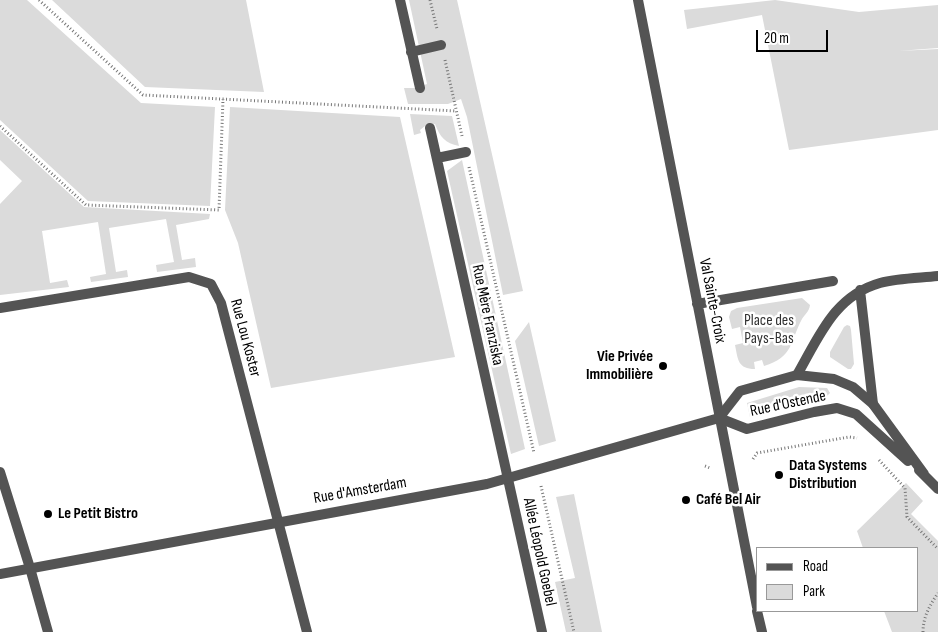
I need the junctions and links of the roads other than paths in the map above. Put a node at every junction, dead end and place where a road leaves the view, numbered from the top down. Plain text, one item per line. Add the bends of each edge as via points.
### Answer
1 (400, 0) edge
2 (638, 0) edge
3 (441, 45) dead end
4 (412, 52) junction
5 (420, 88) dead end
6 (430, 128) dead end
7 (466, 152) dead end
8 (437, 158) junction
9 (938, 276) edge
10 (833, 281) dead end
11 (860, 290) junction
12 (697, 304) junction
13 (0, 308) edge
14 (796, 375) junction
15 (873, 404) junction
16 (719, 418) junction
17 (0, 472) edge
18 (924, 474) junction
19 (508, 479) junction
20 (938, 489) edge
21 (278, 522) junction
22 (30, 568) junction
23 (0, 574) edge
24 (756, 602) edge
25 (758, 612) edge
26 (48, 632) edge
27 (307, 632) edge
28 (542, 632) edge
29 (762, 632) edge

1 - 4 street
2 - 12 street, Val Sainte-Croix
3 - 4 street
4 - 5 street
6 - 8 street, Rue Mère Franziska
7 - 8 street
8 - 19 street, Rue Mère Franziska
9 - 11 street via 882,282
10 - 12 street
11 - 14 street via 844,301 830,318
11 - 15 street
12 - 16 street, Val Sainte-Croix
13 - 21 street, Rue Lou Koster via 189,277 211,284 221,303
14 - 15 street, Rue d'Ostende via 834,379 853,387
14 - 16 street, Rue d'Ostende via 740,391
15 - 18 street, Rue d'Ostende
16 - 18 street, Rue d'Ostende via 747,429 837,408 856,414
16 - 19 street, Rue d'Amsterdam
16 - 24 street, Val Sainte-Croix
17 - 22 street
18 - 20 street, Rue d'Ostende
19 - 21 street, Rue d'Amsterdam
19 - 28 street, Allée Léopold Goebel
21 - 22 street, Rue d'Amsterdam
21 - 27 street, Rue Lou Koster
22 - 23 street, Rue d'Amsterdam
22 - 26 street
25 - 29 street

